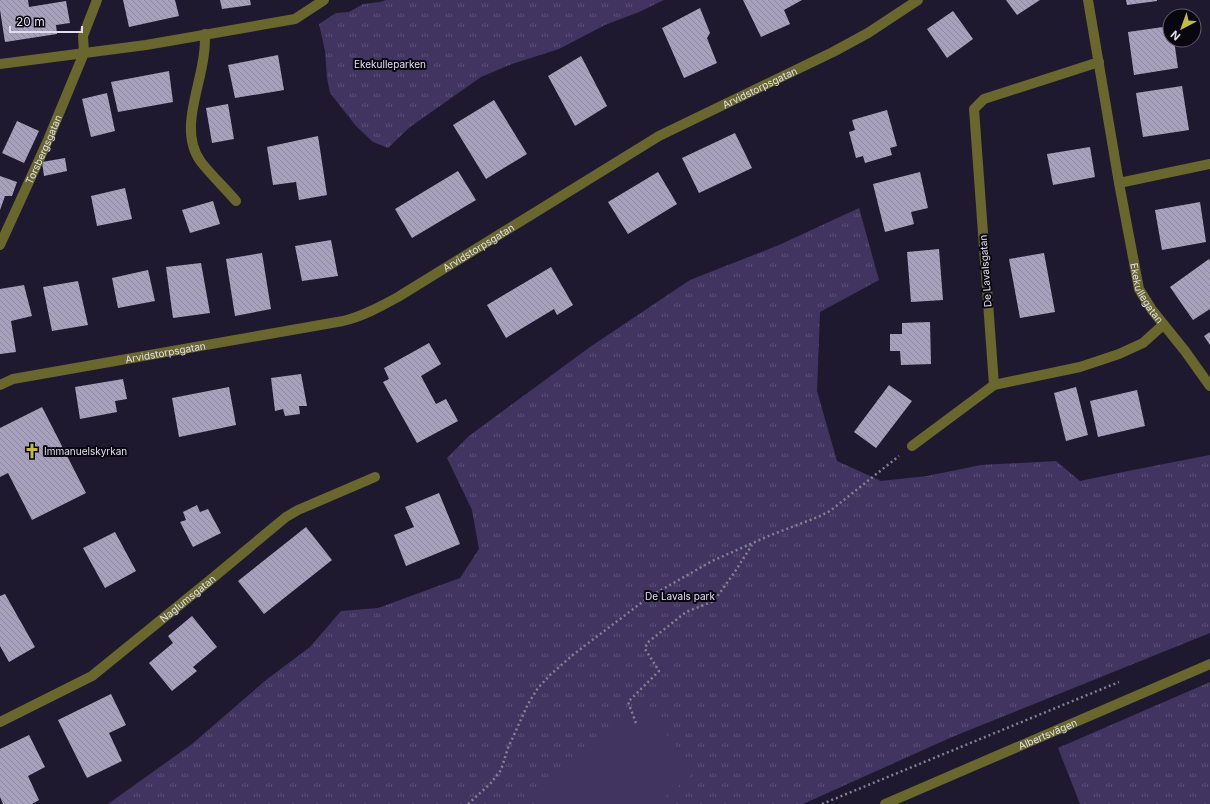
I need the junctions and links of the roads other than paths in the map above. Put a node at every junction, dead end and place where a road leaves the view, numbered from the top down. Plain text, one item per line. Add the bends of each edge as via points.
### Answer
1 (97, 0) edge
2 (324, 0) edge
3 (918, 0) edge
4 (1088, 0) edge
5 (205, 34) junction
6 (84, 53) junction
7 (1099, 62) junction
8 (0, 64) edge
9 (1210, 164) edge
10 (1120, 183) junction
11 (236, 201) dead end
12 (0, 246) edge
13 (1164, 326) junction
14 (0, 385) edge
15 (994, 385) junction
16 (1210, 386) edge
17 (912, 446) road end
18 (375, 477) dead end
19 (1210, 664) edge
20 (0, 722) edge
21 (885, 804) edge

1 - 6 street, Torsbergsgatan via 83,36
2 - 5 street via 295,19
3 - 14 street, Arvidstorpsgatan via 868,33 833,52 659,136 368,314 343,321 13,379
4 - 7 street, Ekekullegatan
5 - 6 street
5 - 11 street via 191,123 192,144 200,161
6 - 8 street
6 - 12 street, Torsbergsgatan
7 - 10 street, Ekekullegatan
7 - 15 street, De Lavalsgatan via 984,100 974,109
9 - 10 street
10 - 13 street, Ekekullegatan via 1139,289
13 - 15 street via 1142,343 1119,354 1080,367
13 - 16 street, Ekekullegatan
15 - 17 street
18 - 20 street, Naglumsgatan via 286,517 92,676
19 - 21 street, Albertsvägen

